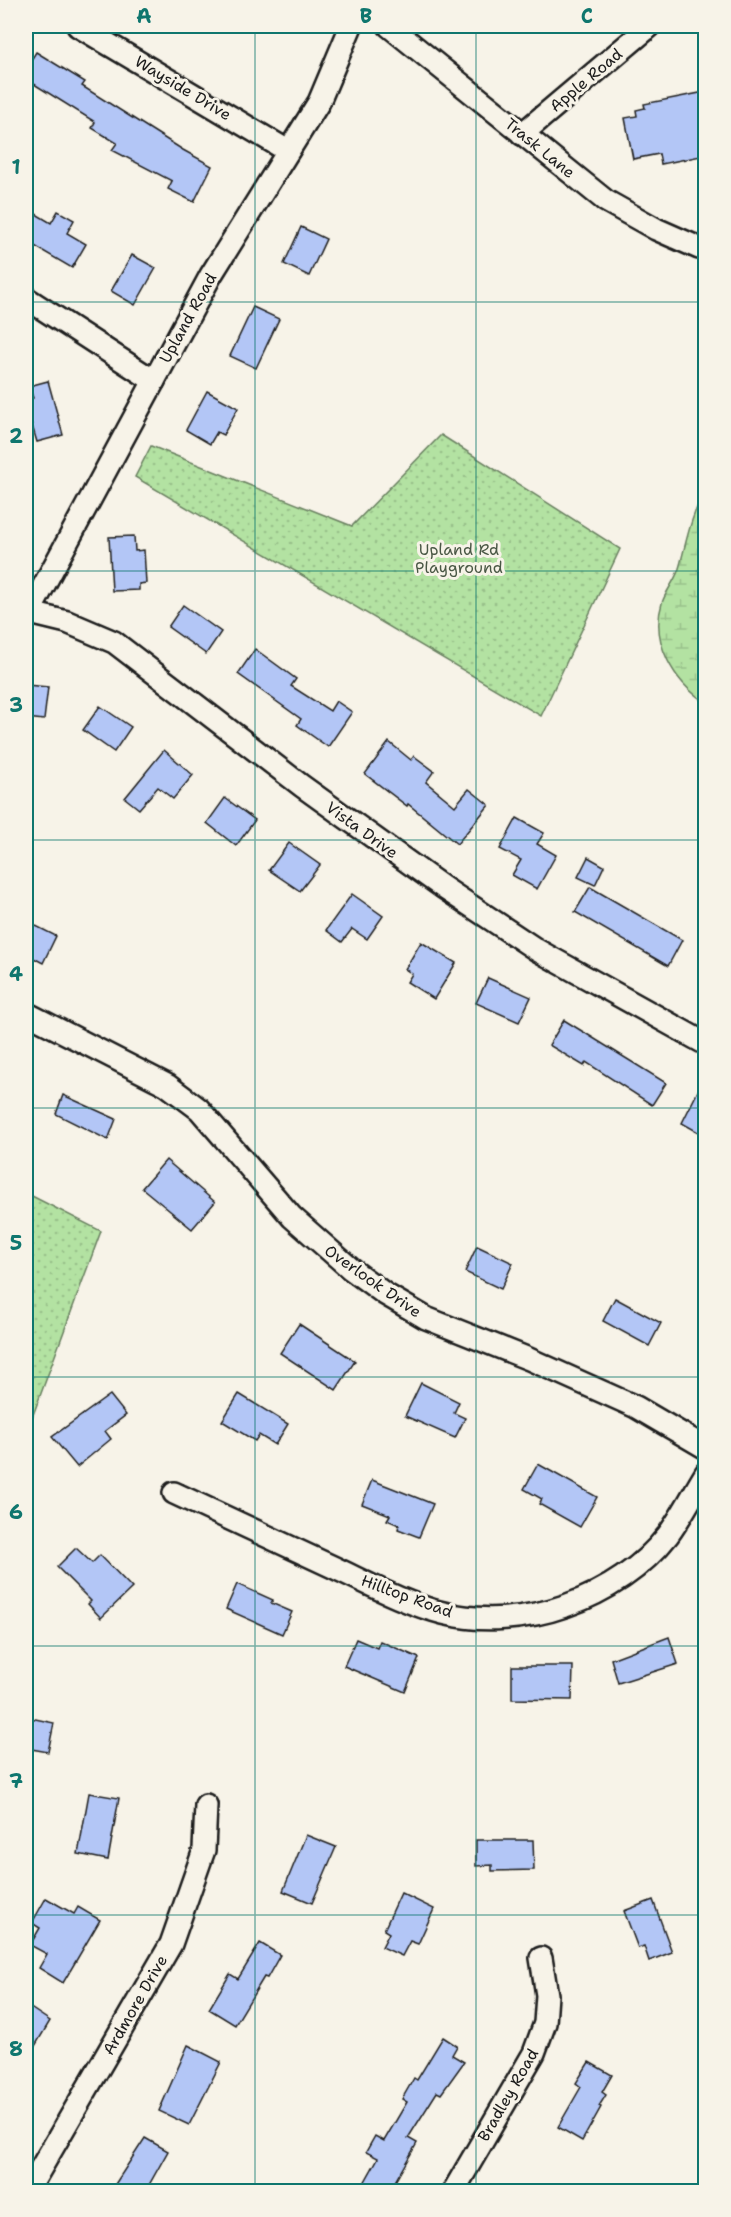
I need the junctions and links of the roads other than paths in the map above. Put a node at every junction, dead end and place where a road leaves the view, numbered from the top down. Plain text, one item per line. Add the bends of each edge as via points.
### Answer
1 (78, 26) edge
2 (351, 26) edge
3 (389, 26) edge
4 (650, 26) edge
5 (522, 134) junction
6 (288, 150) junction
7 (705, 247) edge
8 (26, 298) edge
9 (154, 381) junction
10 (27, 612) edge
11 (26, 1013) edge
12 (705, 1044) edge
13 (705, 1448) edge
14 (705, 1473) edge
15 (174, 1493) dead end
16 (206, 1805) dead end
17 (541, 1958) dead end
18 (27, 2192) edge
19 (453, 2192) edge

1 - 6 street, Wayside Drive
2 - 6 street, Upland Road via 319,102
3 - 5 street, Trask Lane
4 - 5 street, Apple Road
5 - 7 street, Trask Lane via 606,201 656,229 699,248
6 - 9 street, Upland Road via 211,275
8 - 9 street
9 - 10 street, Upland Road
10 - 12 street, Vista Drive via 67,622 114,642 302,786 444,888 537,950
11 - 13 street, Overlook Drive via 167,1085 199,1109 292,1216 385,1294 426,1318 636,1407
14 - 15 street, Hilltop Road via 668,1535 645,1558 587,1597 554,1610 518,1617 444,1613
16 - 18 street, Ardmore Drive via 204,1850 171,1944
17 - 19 street, Bradley Road via 547,1995 545,2023 534,2053

